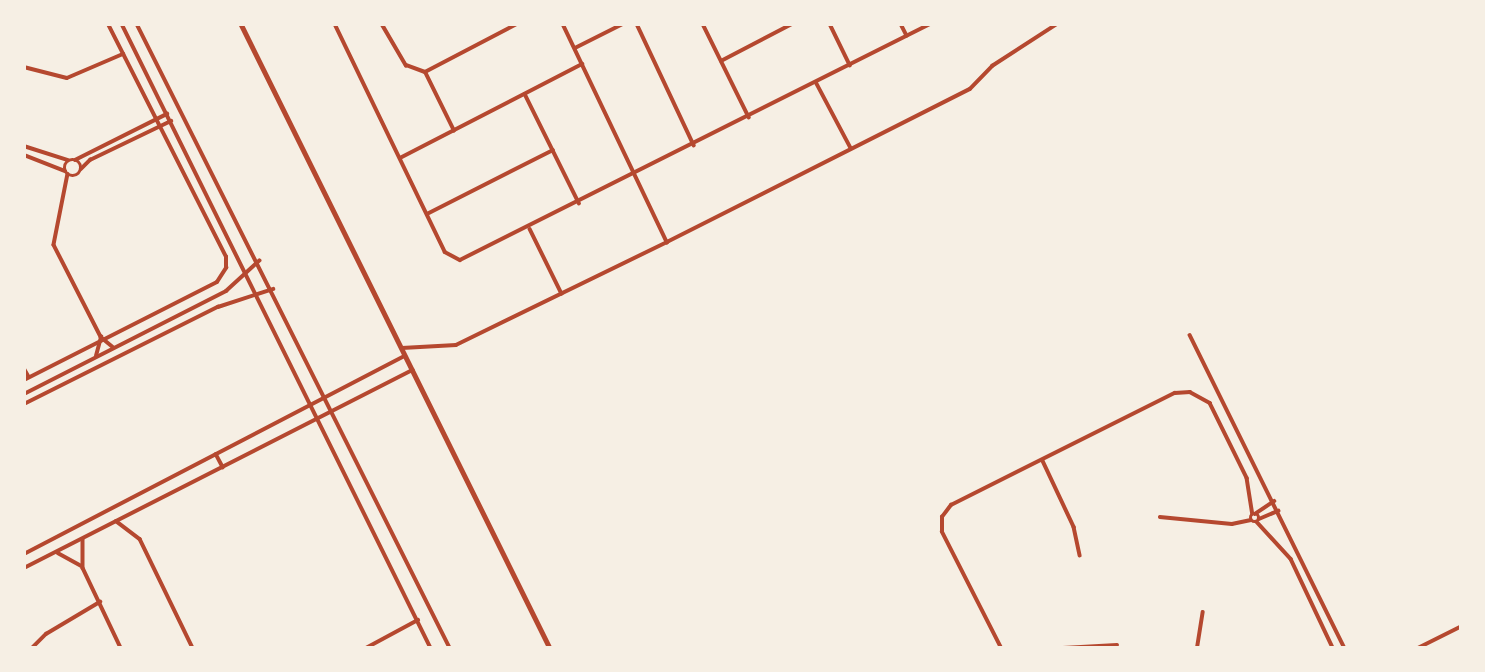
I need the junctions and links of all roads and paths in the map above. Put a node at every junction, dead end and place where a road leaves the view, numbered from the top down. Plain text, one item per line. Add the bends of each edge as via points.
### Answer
1 (108, 24) edge
2 (122, 24) edge
3 (137, 24) edge
4 (241, 24) edge
5 (335, 24) edge
6 (382, 24) edge
7 (517, 24) edge
8 (563, 24) edge
9 (623, 24) edge
10 (636, 24) edge
11 (703, 24) edge
12 (792, 24) edge
13 (830, 24) edge
14 (901, 24) edge
15 (930, 24) edge
16 (1056, 25) edge
17 (907, 36) junction
18 (575, 48) junction
19 (123, 54) junction
20 (721, 61) junction
21 (582, 64) junction
22 (850, 65) junction
23 (24, 67) edge
24 (425, 72) junction
25 (816, 82) junction
26 (525, 94) junction
27 (167, 114) junction
28 (749, 117) junction
29 (156, 120) junction
30 (171, 121) junction
31 (159, 126) junction
32 (454, 130) junction
33 (694, 145) junction
34 (24, 146) edge
35 (851, 148) junction
36 (553, 150) junction
37 (24, 155) edge
38 (400, 158) junction
39 (72, 160) junction
40 (81, 169) junction
41 (67, 173) junction
42 (635, 174) junction
43 (74, 176) junction
44 (68, 186) junction
45 (579, 202) junction
46 (427, 214) junction
47 (530, 229) junction
48 (667, 242) junction
49 (259, 261) junction
50 (247, 273) junction
51 (272, 289) junction
52 (257, 293) junction
53 (562, 294) junction
54 (1191, 335) dead end
55 (101, 337) junction
56 (113, 347) junction
57 (402, 348) junction
58 (96, 356) junction
59 (405, 356) junction
60 (24, 368) edge
61 (71, 369) junction
62 (412, 369) junction
63 (27, 378) edge
64 (75, 379) junction
65 (24, 394) edge
66 (328, 397) junction
67 (24, 404) edge
68 (313, 404) junction
69 (334, 411) junction
70 (320, 418) junction
71 (216, 454) junction
72 (1043, 461) junction
73 (223, 467) junction
74 (1273, 501) junction
75 (1278, 511) junction
76 (1254, 514) junction
77 (1160, 517) dead end
78 (1251, 520) junction
79 (1258, 521) junction
80 (116, 522) junction
81 (83, 539) junction
82 (56, 552) junction
83 (24, 554) edge
84 (1080, 555) dead end
85 (83, 568) junction
86 (24, 569) edge
87 (100, 603) junction
88 (1203, 612) dead end
89 (418, 620) junction
90 (1461, 627) edge
91 (1117, 645) dead end
92 (32, 648) edge
93 (121, 648) edge
94 (193, 648) edge
95 (366, 648) edge
96 (431, 648) edge
97 (450, 648) edge
98 (550, 648) edge
99 (1001, 648) edge
100 (1063, 648) edge
101 (1197, 648) edge
102 (1333, 648) edge
103 (1345, 648) edge
104 (1418, 648) edge

1 - 19 street
2 - 27 street
3 - 49 street
4 - 57 street
5 - 38 street
6 - 24 street via 406,65
7 - 24 street
8 - 18 street
9 - 18 street
10 - 33 street
11 - 20 street
12 - 20 street
13 - 22 street
14 - 17 street
15 - 17 street
16 - 35 street via 992,66 970,89
17 - 22 street
18 - 21 street
19 - 23 street via 67,78
19 - 29 street
20 - 28 street
21 - 26 street
21 - 42 street
22 - 25 street
24 - 32 street
25 - 28 street
25 - 35 street
26 - 32 street
26 - 36 street
27 - 29 street
27 - 30 street
28 - 33 street
29 - 31 street
29 - 39 street
30 - 31 street
30 - 50 street
31 - 40 street
31 - 55 street via 226,257 226,268 217,282
32 - 38 street
33 - 42 street
34 - 39 street
35 - 48 street
36 - 45 street
36 - 46 street
37 - 41 street
38 - 46 street
39 - 40 street
39 - 41 street
40 - 43 street
41 - 43 street
41 - 44 street
42 - 45 street
42 - 48 street
43 - 44 street
44 - 55 street via 54,245
45 - 47 street
46 - 47 street via 445,253 460,260
47 - 53 street
48 - 53 street
49 - 50 street
49 - 51 street
50 - 52 street
50 - 56 street via 226,291
51 - 52 street
51 - 66 street
52 - 64 street via 218,307
52 - 68 street
53 - 57 street via 456,345
54 - 74 street
55 - 56 street
55 - 58 street
55 - 63 street
56 - 58 street
57 - 59 street
58 - 61 street
59 - 62 street
59 - 66 street
60 - 63 street
61 - 64 street
61 - 65 street
62 - 69 street
62 - 98 street
64 - 67 street
66 - 68 street
66 - 69 street
68 - 70 street
68 - 71 street
69 - 70 street
69 - 97 street
70 - 73 street
70 - 89 street
71 - 73 street
71 - 83 street
72 - 76 street via 1175,393 1190,391 1210,403 1247,478
72 - 84 street via 1074,527
72 - 99 street via 951,505 942,517 945,540
73 - 80 street
74 - 75 street
74 - 76 street
75 - 79 street
75 - 103 street
76 - 78 street
76 - 79 street
77 - 78 street via 1232,524
78 - 79 street
79 - 102 street via 1291,559
80 - 81 street
80 - 94 street via 144,546
81 - 82 street
81 - 85 street
82 - 85 street
82 - 86 street
85 - 87 street
87 - 92 street via 46,634
87 - 93 street
88 - 101 street
89 - 95 street
89 - 96 street
90 - 104 street
91 - 100 street

